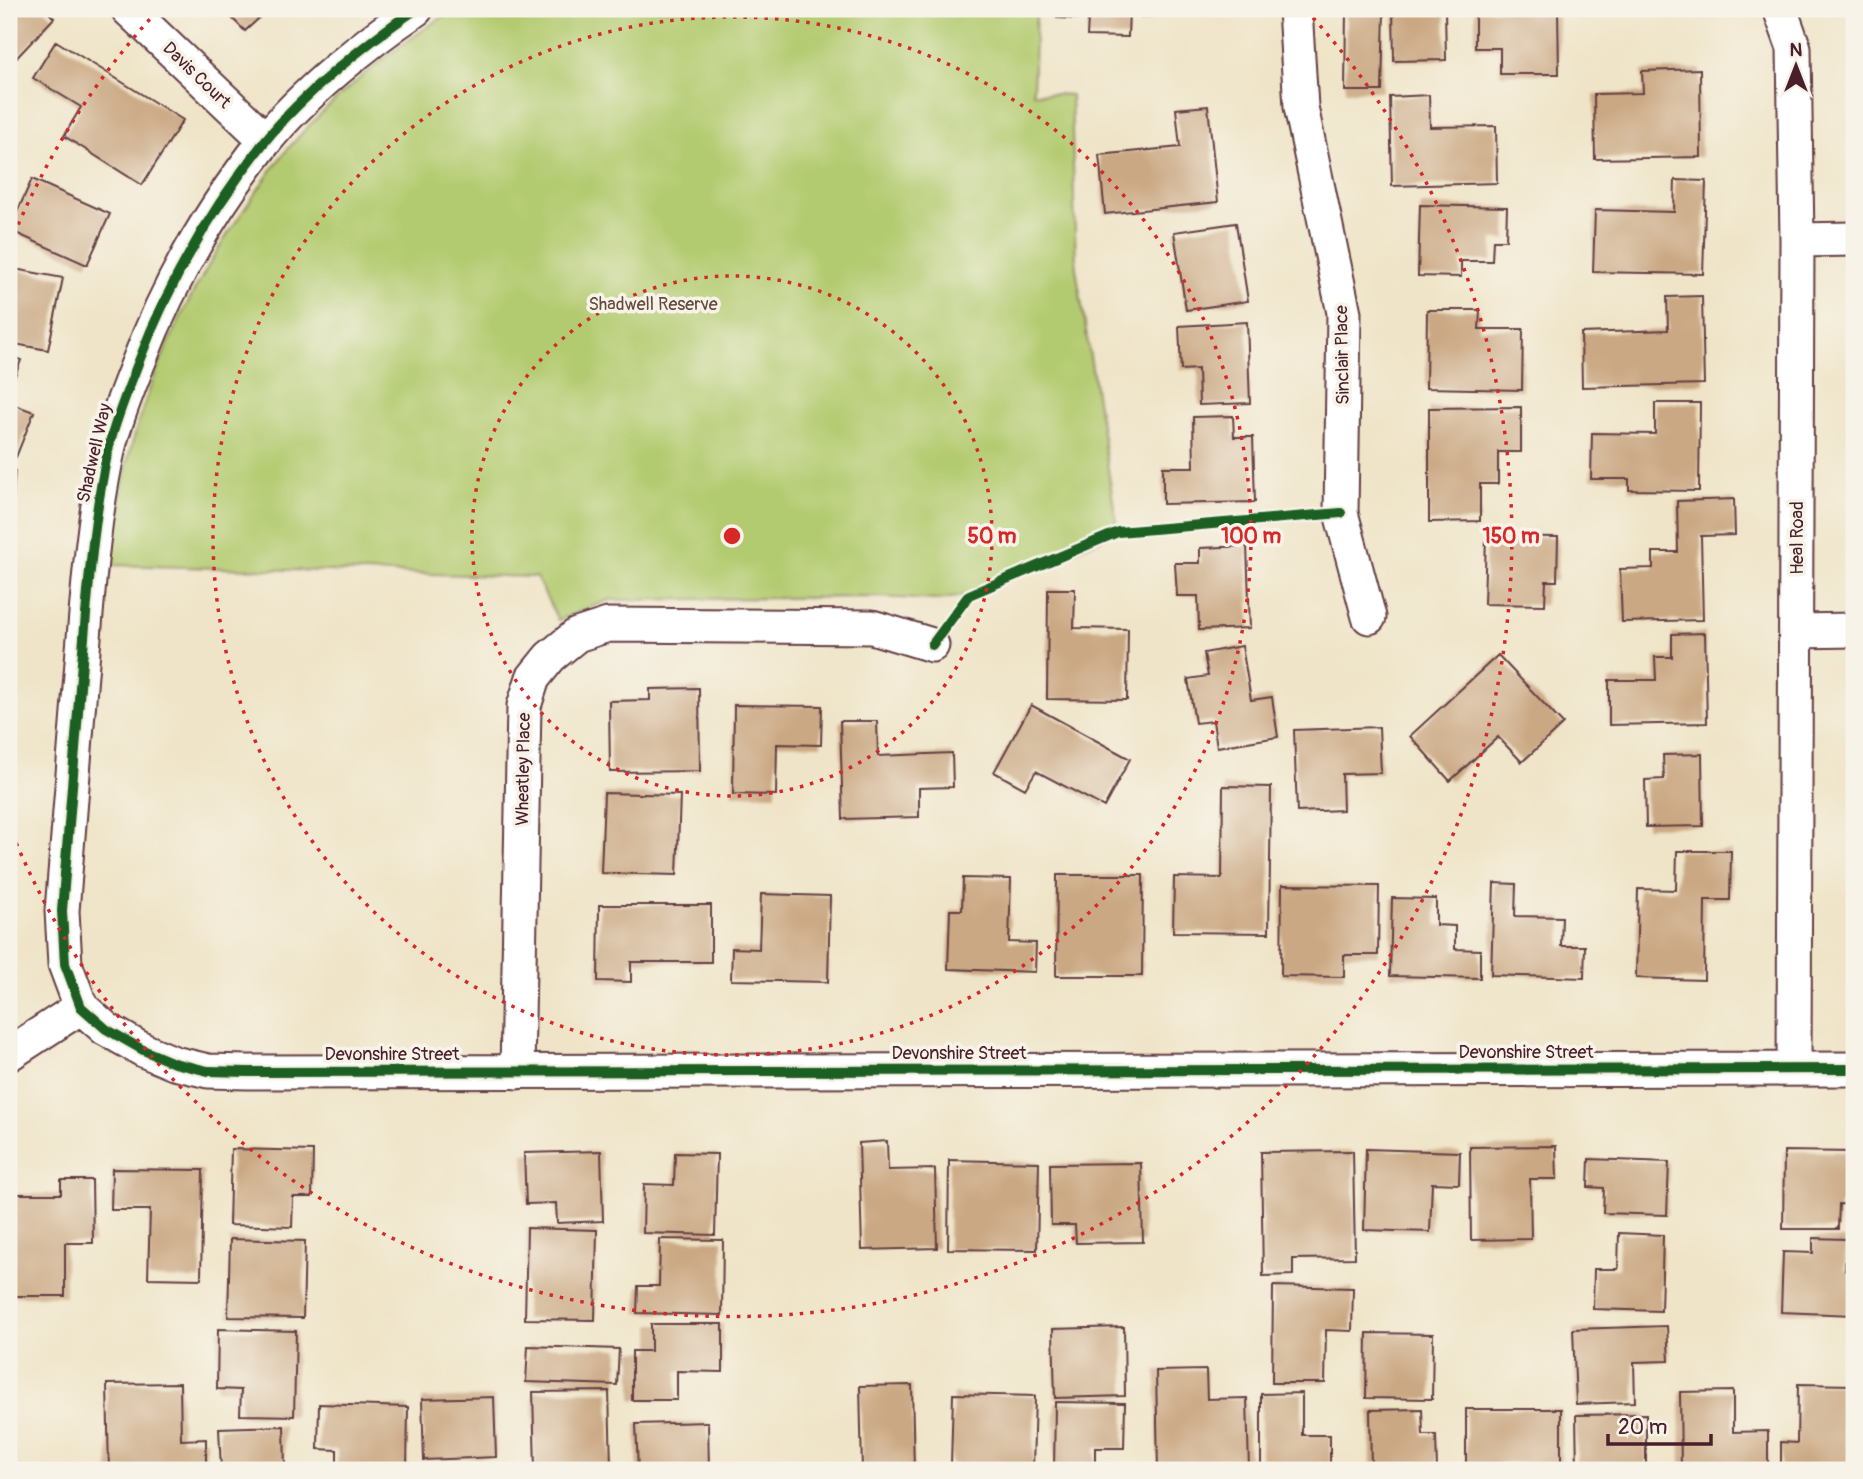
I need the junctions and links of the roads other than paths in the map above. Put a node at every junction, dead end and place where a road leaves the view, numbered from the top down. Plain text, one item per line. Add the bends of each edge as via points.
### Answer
1 (128, 9) edge
2 (416, 9) edge
3 (1295, 9) edge
4 (1780, 9) edge
5 (266, 140) junction
6 (1854, 239) edge
7 (1797, 240) junction
8 (1369, 617) dead end
9 (1797, 631) junction
10 (1854, 631) edge
11 (932, 645) dead end
12 (81, 1007) junction
13 (9, 1054) edge
14 (1794, 1069) junction
15 (1854, 1069) edge
16 (517, 1072) junction

1 - 5 street, Davis Court
2 - 5 street, Shadwell Way via 346,63
3 - 8 street, Sinclair Place via 1301,107 1344,313 1341,513
4 - 7 street, Heal Road via 1794,48
5 - 12 street, Shadwell Way via 188,255 163,304 110,444 90,567 62,911 65,964
6 - 7 street
7 - 9 street, Heal Road
9 - 10 street
9 - 14 street, Heal Road
11 - 16 street, Wheatley Place via 872,627 608,625 577,635 550,657 533,678 524,706
12 - 13 street
12 - 16 street, Devonshire Street via 106,1029 143,1050 208,1071
14 - 15 street, Devonshire Street
14 - 16 street, Devonshire Street

